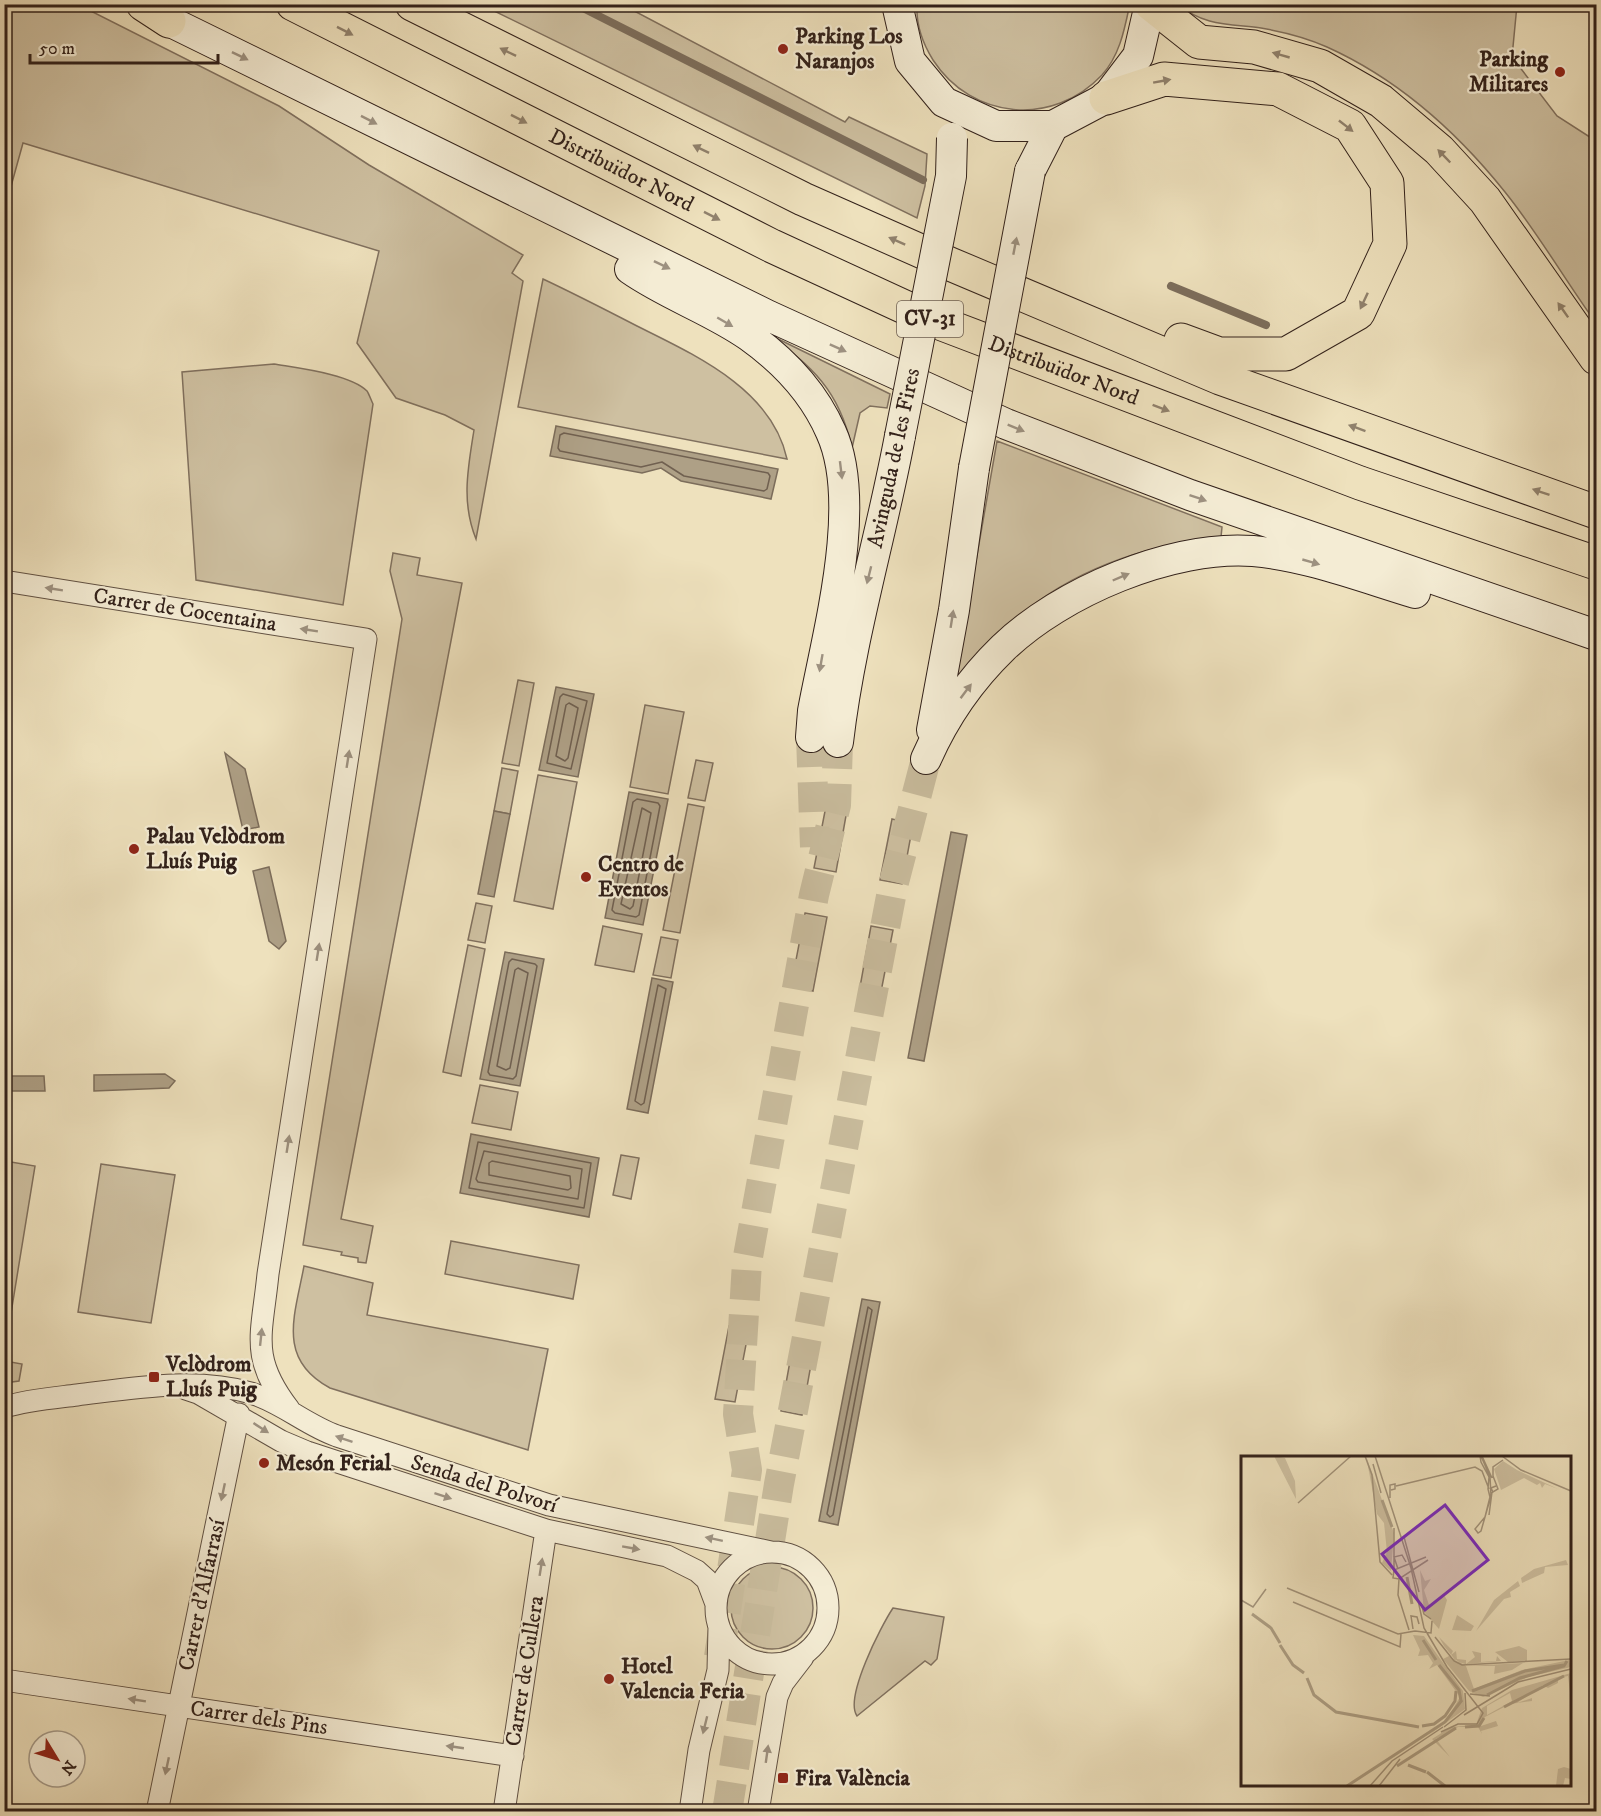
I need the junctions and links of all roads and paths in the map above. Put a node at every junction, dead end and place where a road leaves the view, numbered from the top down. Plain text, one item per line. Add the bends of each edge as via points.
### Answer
1 (293, 4) edge
2 (411, 4) edge
3 (897, 4) edge
4 (1150, 4) edge
5 (156, 13) edge
6 (1106, 98) junction
7 (944, 102) junction
8 (1053, 126) junction
9 (552, 212) junction
10 (950, 264) junction
11 (1596, 358) edge
12 (1596, 512) edge
13 (1596, 563) edge
14 (4, 582) edge
15 (1595, 635) edge
16 (171, 1386) junction
17 (4, 1407) edge
18 (289, 1409) junction
19 (239, 1414) junction
20 (546, 1530) junction
21 (771, 1552) junction
22 (716, 1604) junction
23 (719, 1626) junction
24 (811, 1649) junction
25 (4, 1680) edge
26 (179, 1707) junction
27 (513, 1756) junction
28 (157, 1812) edge
29 (504, 1812) edge
30 (690, 1812) edge
31 (758, 1812) edge

1 -> 13 highway, Distribuïdor Nord / CV-31 via 772,246 937,322 1360,483
10 -> 2 highway, CV-31 via 803,199
3 - 7 main road via 910,61
4 - 6 main road via 1138,56
11 -> 4 highway via 1485,200 1439,150 1381,101 1320,66 1254,47 1200,42
5 -> 9 main road
6 - 8 main road
6 -> 10 highway via 1164,79 1278,89 1350,126 1387,183 1390,244 1358,313 1286,354 1219,354 1077,302
7 - 8 main road via 996,126
7 - 9 main road, Avinguda de les Fires, bridge via 952,138 951,176 886,508 825,740 813,711 843,534 842,483 832,434 804,386 770,353 728,323 640,276
8 - 15 main road, bridge via 1030,171 974,468 942,683 926,759 961,697 1004,647 1028,627 1097,587 1170,560 1249,551 1273,554 1490,614
9 -> 15 main road via 1006,424 1190,495
12 -> 10 highway, CV-31 via 1220,378
18 -> 14 street, Carrer de Cocentaina via 273,1388 260,1351 268,1274 366,639
16 - 17 street, Senda del Polvorí
16 - 18 street, Senda del Polvorí via 222,1387 266,1398
16 - 19 street, Senda del Polvorí via 198,1393
21 -> 18 street, Senda del Polvorí via 549,1505 317,1429
19 -> 20 street, Senda del Polvorí via 281,1441 307,1452
19 -> 26 street, Carrer d'Alfarrasí
20 -> 22 street, Senda del Polvorí via 667,1556 698,1571 707,1581
27 -> 20 street, Carrer de Cullera
21 - 22 street via 755,1554 734,1567 721,1586
21 - 24 street via 805,1562 823,1583 827,1620
22 - 23 street
23 - 24 street via 726,1642 737,1652 762,1664 788,1662
23 -> 30 street via 718,1670 699,1750
31 -> 24 street via 777,1697 783,1683
26 -> 25 street, Carrer dels Pins
27 -> 26 street, Carrer dels Pins
26 -> 28 street, Carrer d'Alfarrasí
27 - 29 street, Carrer de Cullera

